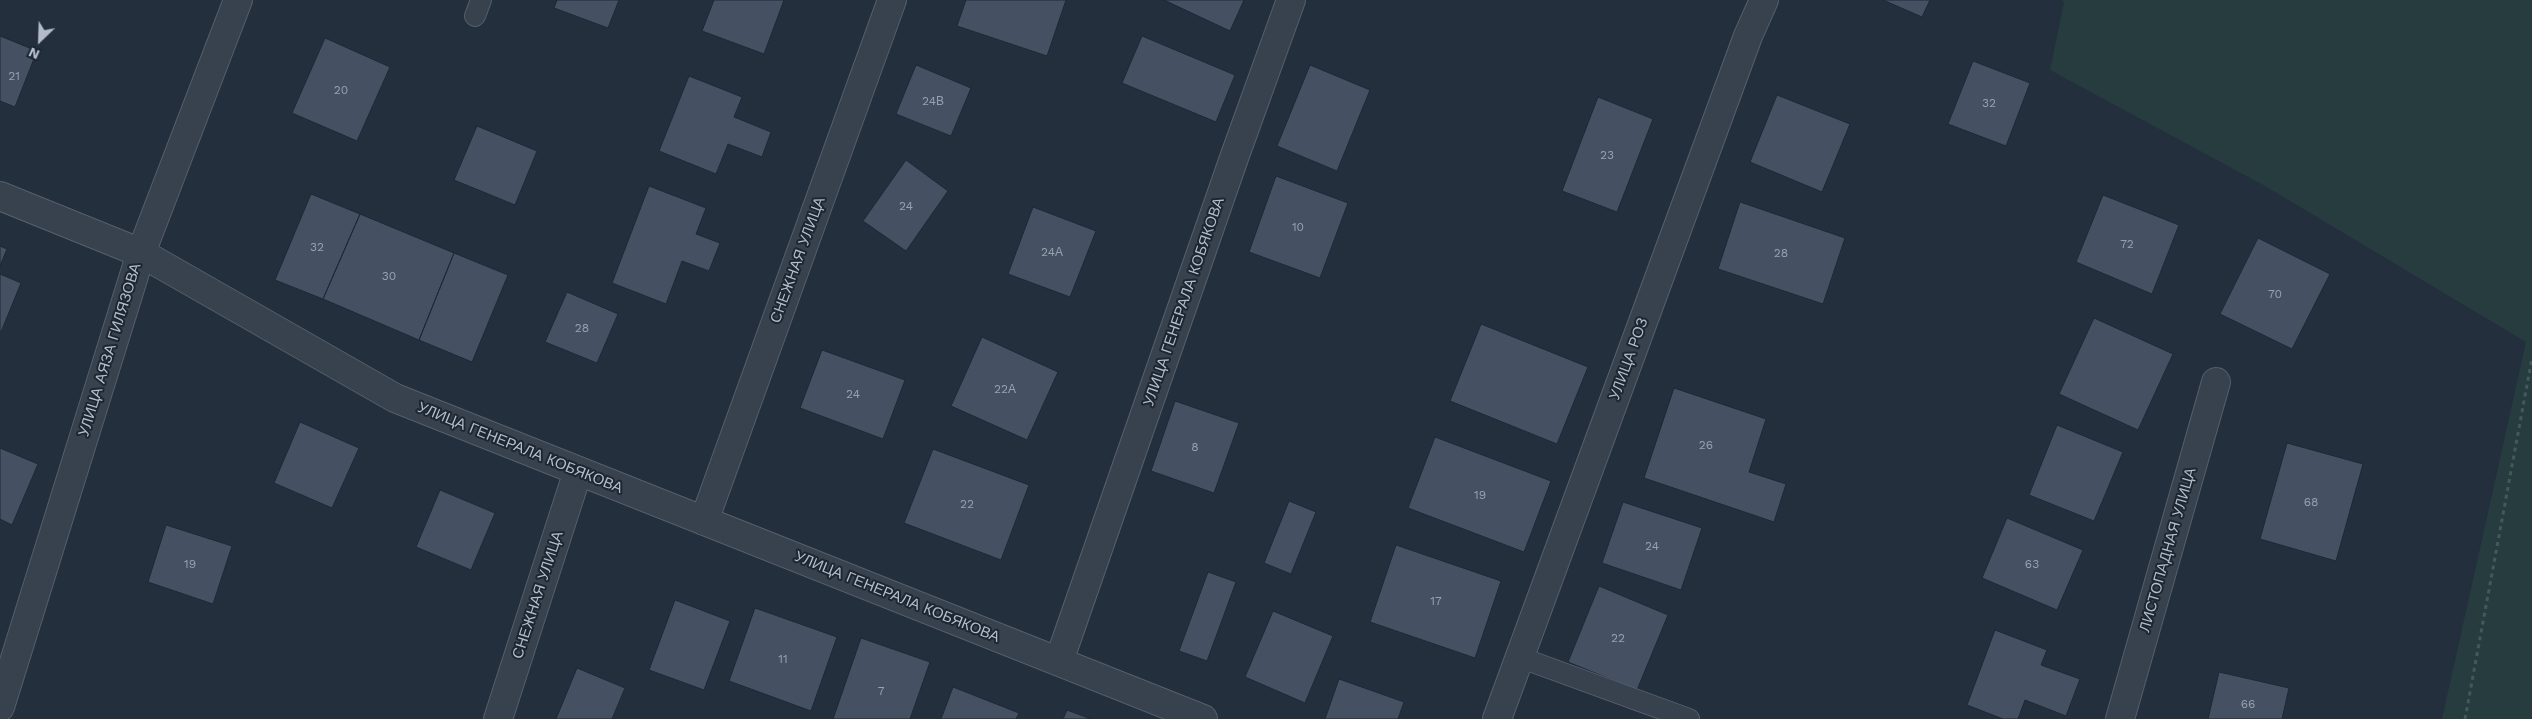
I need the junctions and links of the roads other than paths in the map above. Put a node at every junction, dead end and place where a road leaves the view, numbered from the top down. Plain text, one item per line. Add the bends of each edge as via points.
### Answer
1 (238, 0) edge
2 (892, 0) edge
3 (1291, 0) edge
4 (1764, 0) edge
5 (0, 196) edge
6 (141, 252) junction
7 (2216, 382) dead end
8 (578, 472) junction
9 (704, 521) junction
10 (1519, 658) junction
11 (1059, 661) junction
12 (0, 707) edge
13 (498, 719) edge
14 (1203, 719) edge
15 (1497, 719) edge
16 (1689, 719) edge
17 (2120, 719) edge

1 - 6 street, УЛИЦА АЯЗА ГИЛЯЗОВА
2 - 9 street, СНЕЖНАЯ УЛИЦА
3 - 11 street, УЛИЦА ГЕНЕРАЛА КОБЯКОВА
4 - 10 street, УЛИЦА РОЗ via 1744,45
5 - 6 street, УЛИЦА ГЕНЕРАЛА КОБЯКОВА
6 - 8 street, УЛИЦА ГЕНЕРАЛА КОБЯКОВА via 395,398
6 - 12 street, УЛИЦА АЯЗА ГИЛЯЗОВА
7 - 17 street, ЛИСТОПАДНАЯ УЛИЦА
8 - 9 street, УЛИЦА ГЕНЕРАЛА КОБЯКОВА
8 - 13 street, СНЕЖНАЯ УЛИЦА
9 - 11 street, УЛИЦА ГЕНЕРАЛА КОБЯКОВА
10 - 15 street, УЛИЦА РОЗ
10 - 16 lane
11 - 14 street, УЛИЦА ГЕНЕРАЛА КОБЯКОВА

